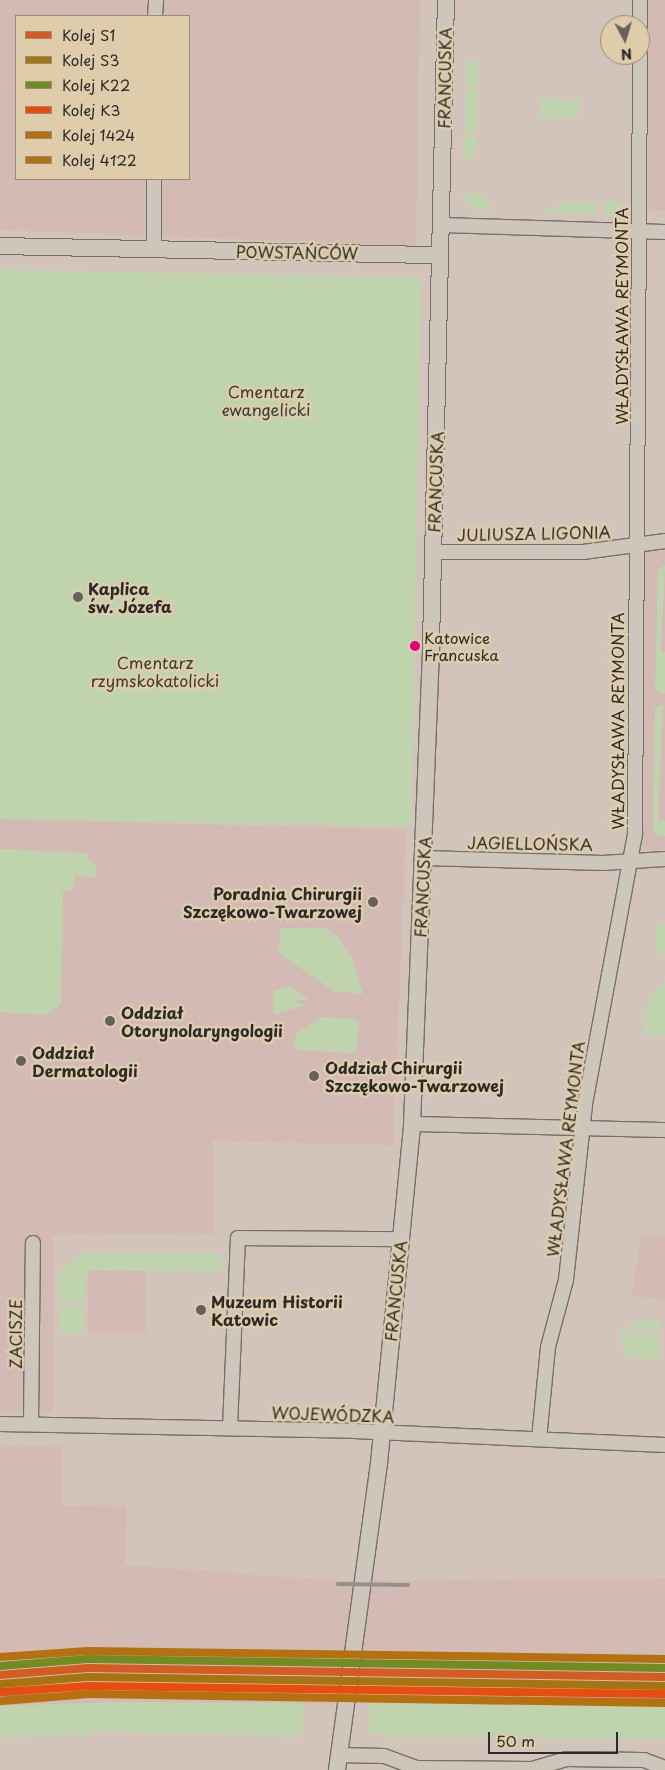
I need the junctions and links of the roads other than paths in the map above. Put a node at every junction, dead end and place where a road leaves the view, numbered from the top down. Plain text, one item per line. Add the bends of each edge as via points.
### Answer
1 (156, 0) edge
2 (446, 0) edge
3 (640, 0) edge
4 (155, 15) edge
5 (640, 15) edge
6 (640, 65) edge
7 (154, 180) edge
8 (440, 225) junction
9 (639, 232) junction
10 (665, 232) edge
11 (0, 246) edge
12 (154, 250) junction
13 (440, 255) junction
14 (665, 540) edge
15 (637, 545) junction
16 (433, 552) junction
17 (423, 858) junction
18 (665, 859) edge
19 (632, 862) junction
20 (412, 1124) junction
21 (582, 1128) junction
22 (665, 1130) edge
23 (401, 1239) junction
24 (33, 1243) dead end
25 (0, 1424) edge
26 (31, 1424) junction
27 (230, 1428) junction
28 (381, 1433) junction
29 (539, 1439) junction
30 (665, 1445) edge
31 (338, 1762) edge
32 (665, 1768) edge

1 - 4 street
2 - 8 street, FRANCUSKA
3 - 5 street
6 - 9 street, WŁADYSŁAWA REYMONTA
7 - 12 street
8 - 9 street
8 - 13 street, FRANCUSKA
9 - 10 street
9 - 15 street, WŁADYSŁAWA REYMONTA
11 - 12 street, POWSTAŃCÓW
12 - 13 street, POWSTAŃCÓW
13 - 16 street, FRANCUSKA
14 - 15 street, JULIUSZA LIGONIA
15 - 16 street, JULIUSZA LIGONIA via 582,552
15 - 19 street, WŁADYSŁAWA REYMONTA
16 - 17 street, FRANCUSKA
17 - 19 street, JAGIELLOŃSKA
17 - 20 street, FRANCUSKA
18 - 19 street, JAGIELLOŃSKA
19 - 21 street, WŁADYSŁAWA REYMONTA via 620,902
20 - 21 street
20 - 23 street, FRANCUSKA
21 - 22 street
21 - 29 street, WŁADYSŁAWA REYMONTA via 566,1280 548,1347
23 - 27 street via 238,1238
23 - 28 street, FRANCUSKA
24 - 26 street, ZACISZE
25 - 26 street, WOJEWÓDZKA
26 - 27 street, WOJEWÓDZKA
27 - 28 street, WOJEWÓDZKA
28 - 29 street, WOJEWÓDZKA
28 - 31 street, FRANCUSKA
29 - 30 street, WOJEWÓDZKA
31 - 32 street via 384,1756 417,1768 532,1769 566,1759 644,1760

